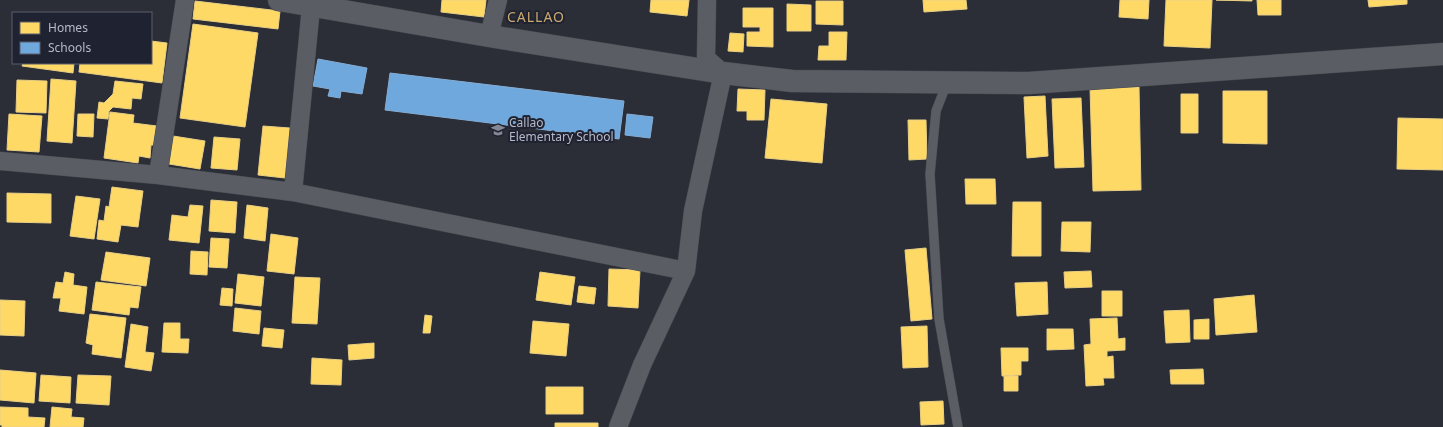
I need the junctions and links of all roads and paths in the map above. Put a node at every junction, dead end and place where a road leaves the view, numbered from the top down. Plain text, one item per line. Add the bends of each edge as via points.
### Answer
1 (185, 0) edge
2 (278, 0) edge
3 (498, 0) edge
4 (707, 0) edge
5 (311, 7) junction
6 (489, 36) junction
7 (1443, 54) edge
8 (723, 73) junction
9 (947, 83) junction
10 (0, 161) edge
11 (158, 175) junction
12 (293, 192) junction
13 (686, 271) junction
14 (618, 427) edge
15 (958, 427) edge

1 - 11 street
2 - 5 street
3 - 6 street
4 - 8 street via 706,58
5 - 6 street
5 - 12 street
6 - 8 street
7 - 9 street via 1029,83
8 - 9 street via 792,81
8 - 13 street via 693,211
9 - 15 lane via 936,112 930,174 939,319
10 - 11 street
11 - 12 street
12 - 13 street
13 - 14 street via 642,365

